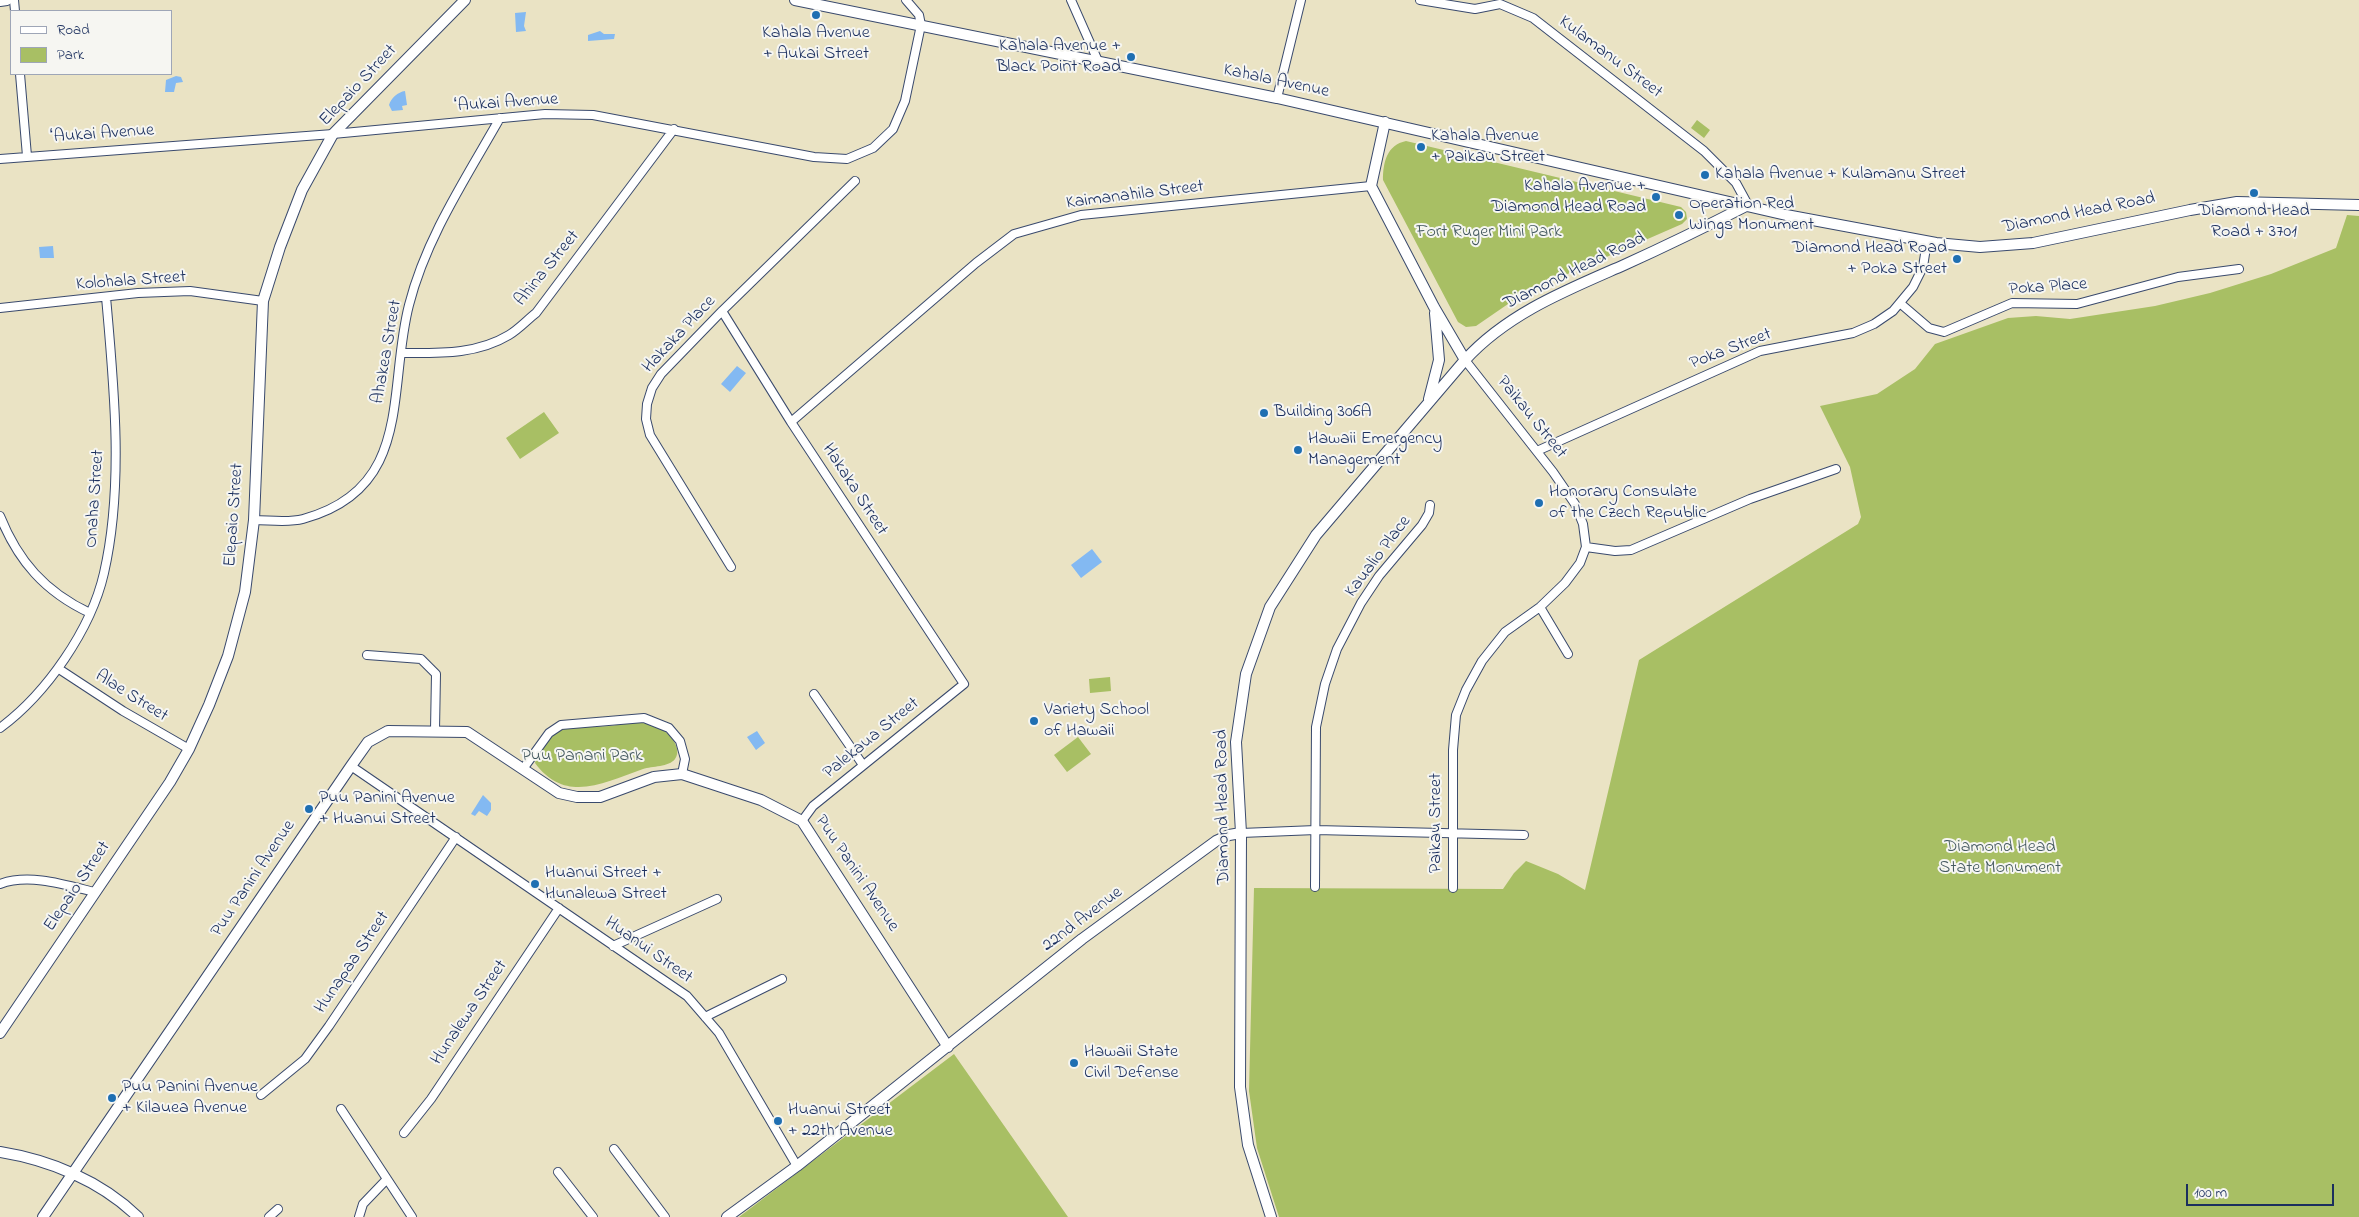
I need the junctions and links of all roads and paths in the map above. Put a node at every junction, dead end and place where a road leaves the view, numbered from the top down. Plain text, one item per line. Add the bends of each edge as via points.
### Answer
1 (7, 0) edge
2 (465, 0) edge
3 (795, 0) edge
4 (906, 0) edge
5 (1071, 0) edge
6 (1301, 0) edge
7 (1420, 0) edge
8 (0, 1) edge
9 (1501, 2) edge
10 (921, 25) junction
11 (1098, 61) junction
12 (20, 75) edge
13 (1277, 98) junction
14 (500, 118) junction
15 (1384, 122) junction
16 (674, 129) junction
17 (333, 134) junction
18 (27, 156) junction
19 (0, 159) edge
20 (855, 181) dead end
21 (1372, 186) junction
22 (1748, 205) junction
23 (2359, 205) edge
24 (1927, 241) junction
25 (2239, 269) dead end
26 (106, 297) junction
27 (264, 300) junction
28 (1901, 304) junction
29 (1434, 307) junction
30 (0, 308) edge
31 (722, 311) junction
32 (401, 353) junction
33 (1465, 360) junction
34 (1428, 404) junction
35 (792, 422) junction
36 (1537, 451) junction
37 (1836, 470) dead end
38 (1430, 505) dead end
39 (0, 516) edge
40 (254, 520) junction
41 (1586, 547) junction
42 (731, 567) dead end
43 (1540, 607) junction
44 (90, 613) junction
45 (367, 654) dead end
46 (1568, 654) dead end
47 (59, 668) junction
48 (964, 684) joint
49 (814, 694) dead end
50 (0, 728) edge
51 (435, 730) junction
52 (189, 749) junction
53 (863, 765) junction
54 (351, 766) junction
55 (523, 769) junction
56 (682, 774) junction
57 (802, 821) junction
58 (1316, 830) junction
59 (1241, 833) junction
60 (1452, 834) junction
61 (1524, 835) dead end
62 (456, 837) junction
63 (0, 884) edge
64 (1315, 886) dead end
65 (1453, 888) dead end
66 (94, 892) junction
67 (717, 899) dead end
68 (559, 908) junction
69 (613, 946) junction
70 (782, 979) dead end
71 (705, 1017) junction
72 (0, 1033) edge
73 (948, 1047) junction
74 (261, 1095) dead end
75 (341, 1109) dead end
76 (404, 1133) dead end
77 (614, 1149) dead end
78 (0, 1152) edge
79 (797, 1166) junction
80 (558, 1172) dead end
81 (74, 1173) junction
82 (387, 1179) junction
83 (278, 1209) dead end
84 (44, 1217) edge
85 (138, 1217) edge
86 (269, 1217) edge
87 (359, 1217) edge
88 (412, 1217) edge
89 (593, 1217) edge
90 (665, 1217) edge
91 (727, 1217) edge
92 (1271, 1217) edge

1 - 8 street
2 - 17 street, Elepaio Street
3 - 10 street, Kahala Avenue
4 - 10 street via 919,15
5 - 11 street
6 - 13 street
7 - 9 street, Kulamanu Street via 1475,9
9 - 22 street, Kulamanu Street via 1532,18 1671,123 1729,174
10 - 11 street, Kahala Avenue
10 - 16 street, ʻAukai Avenue via 905,101 893,129 873,148 847,159 814,157
11 - 13 street, Kahala Avenue
12 - 18 street
13 - 15 street, Kahala Avenue
14 - 16 street, ʻAukai Avenue via 593,114
14 - 17 street, ʻAukai Avenue
14 - 32 street, Ahakea Street via 433,237 408,305
15 - 21 street
15 - 22 street, Kahala Avenue
16 - 32 street, Ahina Street via 536,313 511,334 490,345 452,354
17 - 18 street, ʻAukai Avenue
17 - 27 street, Elepaio Street via 302,190
18 - 19 street, ʻAukai Avenue
20 - 31 street, Hakaka Place
21 - 29 street, Paikau Street
21 - 35 street, Kaimanahila Street via 1081,215 1014,234
22 - 24 street, Diamond Head Road
22 - 33 street, Diamond Head Road via 1534,306 1492,334
23 - 24 street, Diamond Head Road via 2237,202 2025,244 1980,247
24 - 28 street, Poka Street via 1921,272
25 - 28 street, Poka Place via 2178,277 2077,304 2012,303 1944,332 1929,328
26 - 27 street, Kolohala Street via 190,291
26 - 30 street, Kolohala Street
26 - 44 street, Onaha Street via 115,403 113,529 104,576
27 - 40 street, Elepaio Street
28 - 36 street, Poka Street via 1864,329 1760,351
29 - 33 street, Paikau Street
29 - 34 street via 1438,360
31 - 35 street, Hakaka Street
31 - 42 street, Hakaka Place via 661,374 652,388 646,419 657,449
32 - 40 street, Ahakea Street via 388,441 379,464 359,488 337,506 302,519
33 - 34 street, Diamond Head Road
33 - 36 street, Paikau Street
34 - 59 street, Diamond Head Road via 1316,535 1270,608 1246,674 1236,742
35 - 48 street, Hakaka Street
36 - 41 street, Paikau Street via 1575,504 1583,524
37 - 41 street via 1750,499 1632,550
38 - 58 street, Kaualio Place via 1422,525 1368,591 1337,649 1316,727
39 - 44 street via 11,542 26,564 43,582
40 - 52 street, Elepaio Street via 245,592 228,656
41 - 43 street, Paikau Street via 1574,573
43 - 46 street
43 - 60 street, Paikau Street via 1505,632 1482,661 1456,715
44 - 47 street, Onaha Street
45 - 51 street via 421,659 436,674
47 - 50 street, Onaha Street via 22,712
47 - 52 street, Alae Street via 123,711
48 - 53 street, Palekaua Street
49 - 53 street
51 - 54 street, Puu Panini Avenue via 388,731 368,742
51 - 55 street, Puu Panini Avenue via 467,732
52 - 66 street, Elepaio Street
53 - 57 street, Palekaua Street via 813,806
54 - 62 street, Huanui Street
54 - 81 street, Puu Panini Avenue
55 - 56 street, Puu Panini Avenue via 558,793 577,797 600,796 654,777
55 - 56 street via 549,733 561,725 644,718 669,728 680,741 686,759
56 - 57 street, Puu Panini Avenue via 761,800
57 - 73 street, Puu Panini Avenue
58 - 59 street, 22nd Avenue
58 - 60 street, 22nd Avenue
58 - 64 street, Kaualio Place
59 - 73 street, 22nd Avenue via 1225,836 1209,847 1082,940
59 - 92 street, Diamond Head Road via 1241,1094 1248,1145
60 - 61 street, 22nd Avenue
60 - 65 street, Paikau Street
62 - 68 street, Huanui Street
62 - 74 street, Hunapaa Street via 305,1059
63 - 66 street via 32,880
66 - 72 street, Elepaio Street
67 - 69 street
68 - 69 street, Huanui Street
68 - 76 street, Hunalewa Street via 431,1099
69 - 71 street, Huanui Street via 687,996
70 - 71 street
71 - 79 street, Huanui Street via 719,1033
73 - 79 street, 22nd Avenue
75 - 82 street
77 - 90 street
78 - 81 street via 30,1157
79 - 91 street, 22nd Avenue
80 - 89 street
81 - 84 street, Puu Panini Avenue
81 - 85 street
82 - 87 street via 363,1204
82 - 88 street
83 - 86 street

